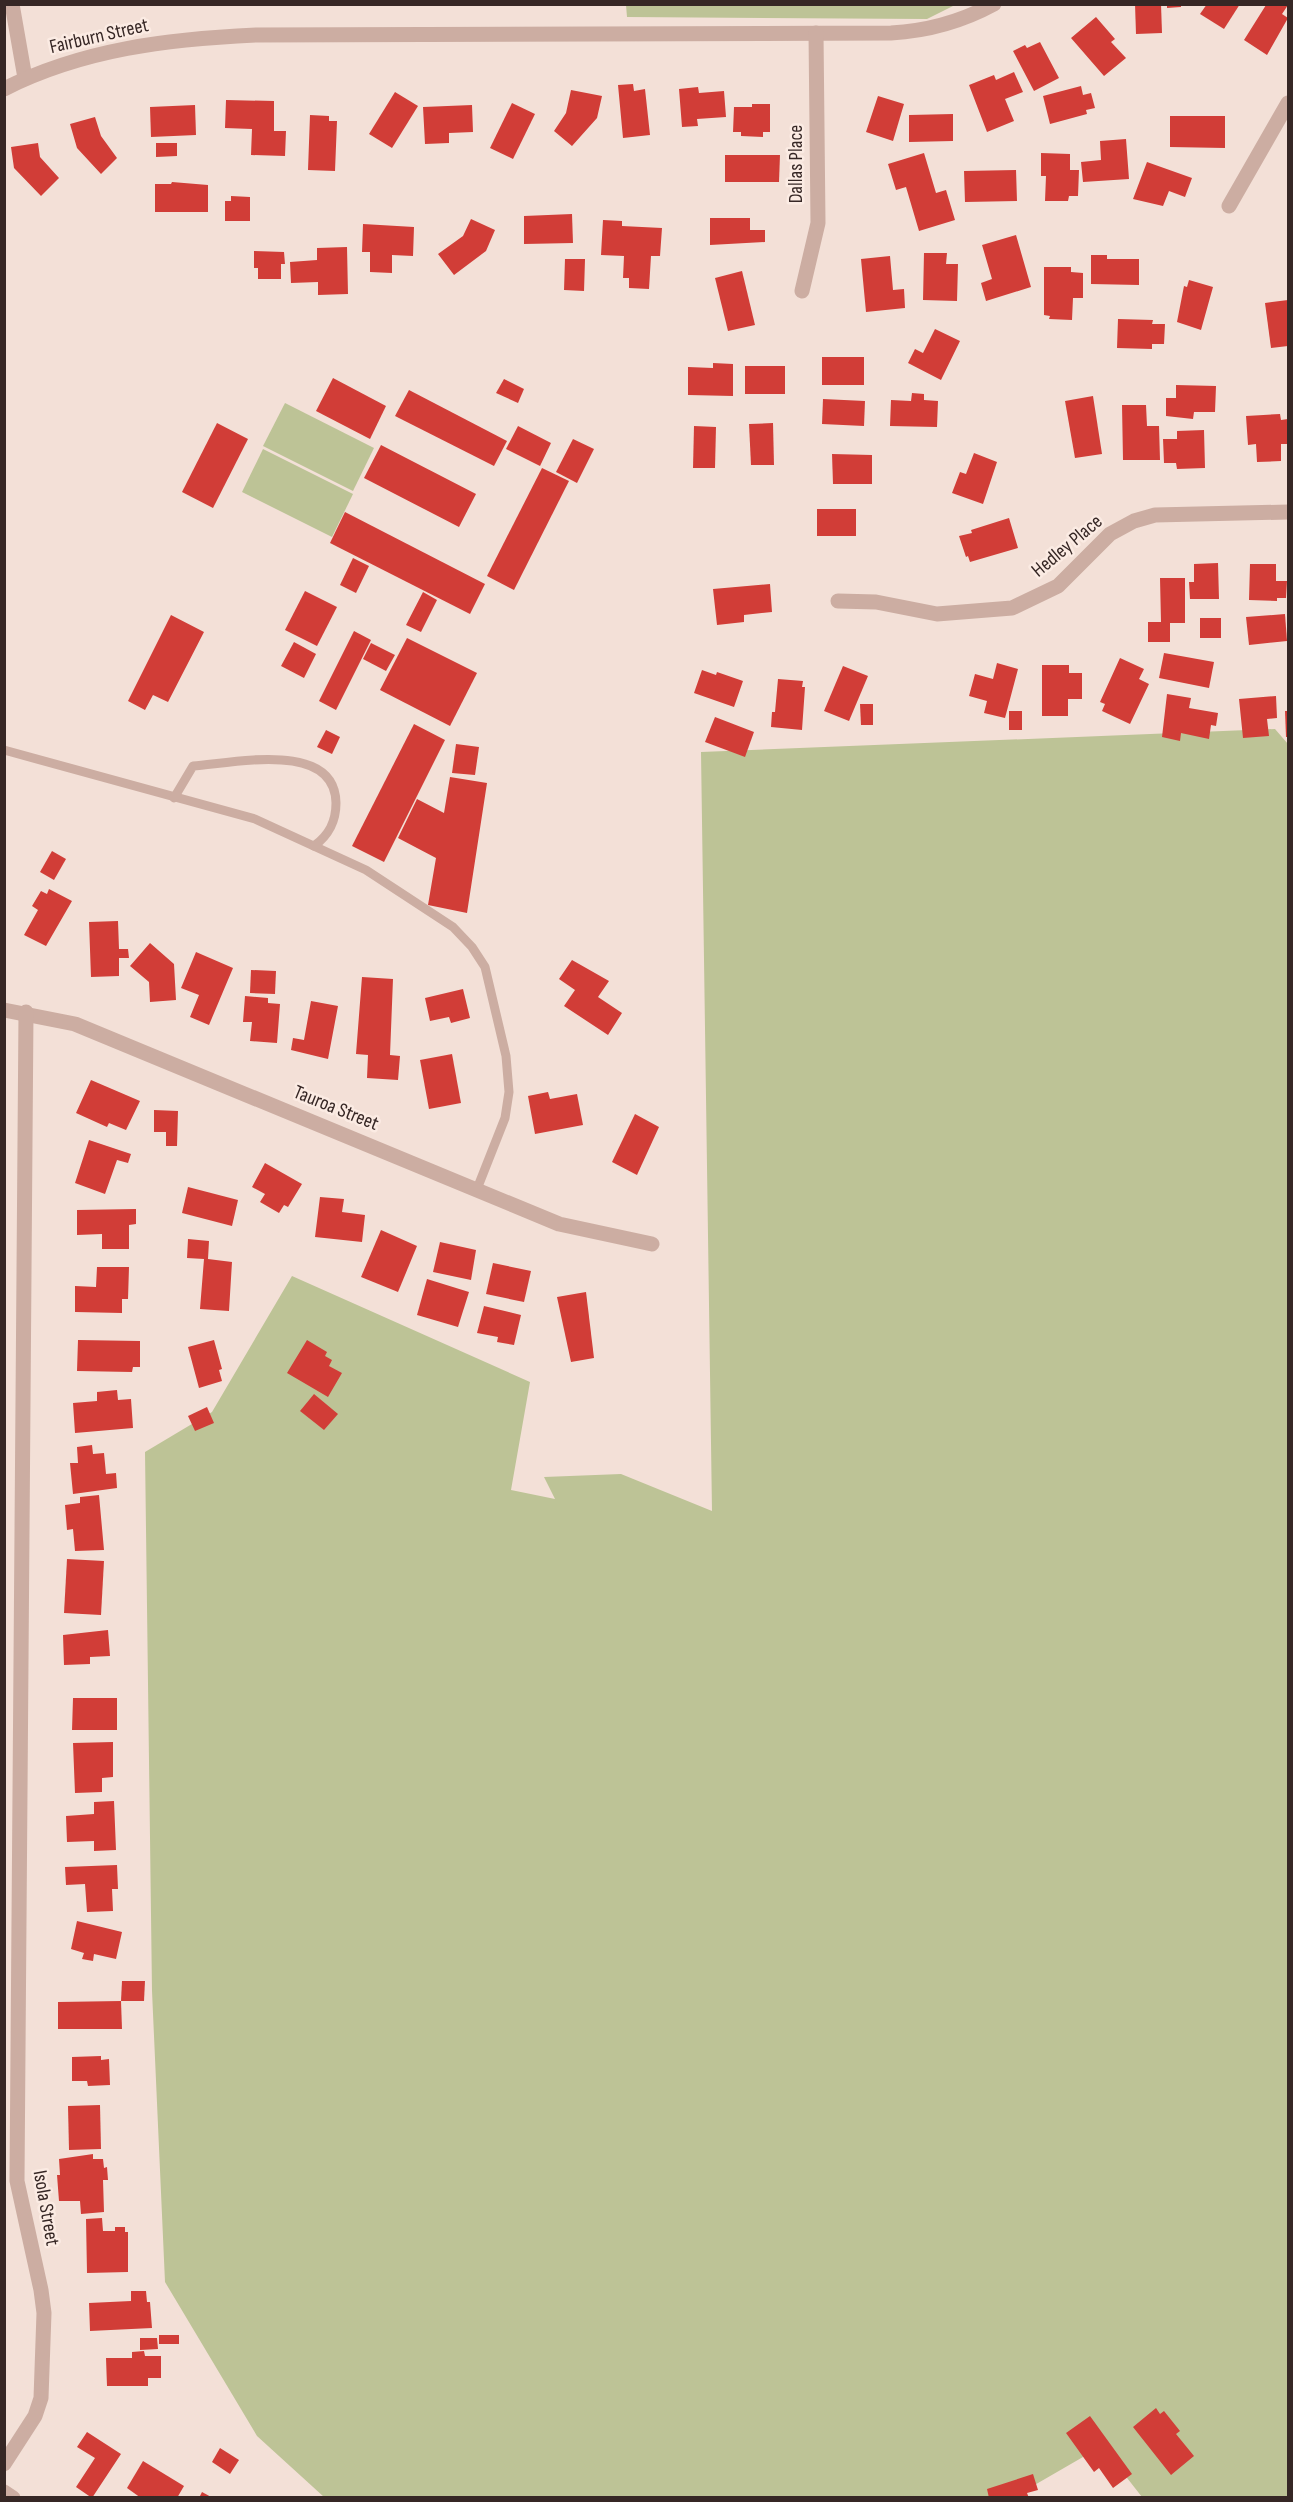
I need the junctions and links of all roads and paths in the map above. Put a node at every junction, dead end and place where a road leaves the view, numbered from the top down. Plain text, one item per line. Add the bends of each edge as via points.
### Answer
1 (12, 4) edge
2 (994, 4) edge
3 (816, 33) junction
4 (25, 78) junction
5 (4, 89) edge
6 (1288, 103) edge
7 (1229, 206) dead end
8 (802, 291) dead end
9 (1288, 512) edge
10 (838, 601) dead end
11 (4, 750) edge
12 (174, 798) junction
13 (314, 846) junction
14 (4, 1010) edge
15 (26, 1012) junction
16 (477, 1189) junction
17 (652, 1244) dead end
18 (4, 2464) edge
19 (4, 2492) edge
20 (13, 2498) edge

1 - 4 street
2 - 3 street, Fairburn Street via 954,22 917,32
3 - 4 street, Fairburn Street via 192,38 86,57
3 - 8 street, Dallas Place via 818,223
4 - 5 street, Fairburn Street
6 - 7 street
9 - 10 street, Hedley Place via 1155,515 1134,521 1110,534 1058,586 1012,608 937,614 876,602
11 - 12 lane
12 - 13 lane via 255,819
12 - 13 lane via 193,766 295,759 320,768 332,780 335,818 326,837
13 - 16 lane via 366,870 453,927 485,967 506,1056 509,1092 505,1118
14 - 15 street, Tauroa Street
15 - 16 street, Tauroa Street via 75,1024
15 - 18 street, Isola Street via 17,2181 44,2313 41,2398 35,2416
16 - 17 street, Tauroa Street via 559,1224
19 - 20 street

